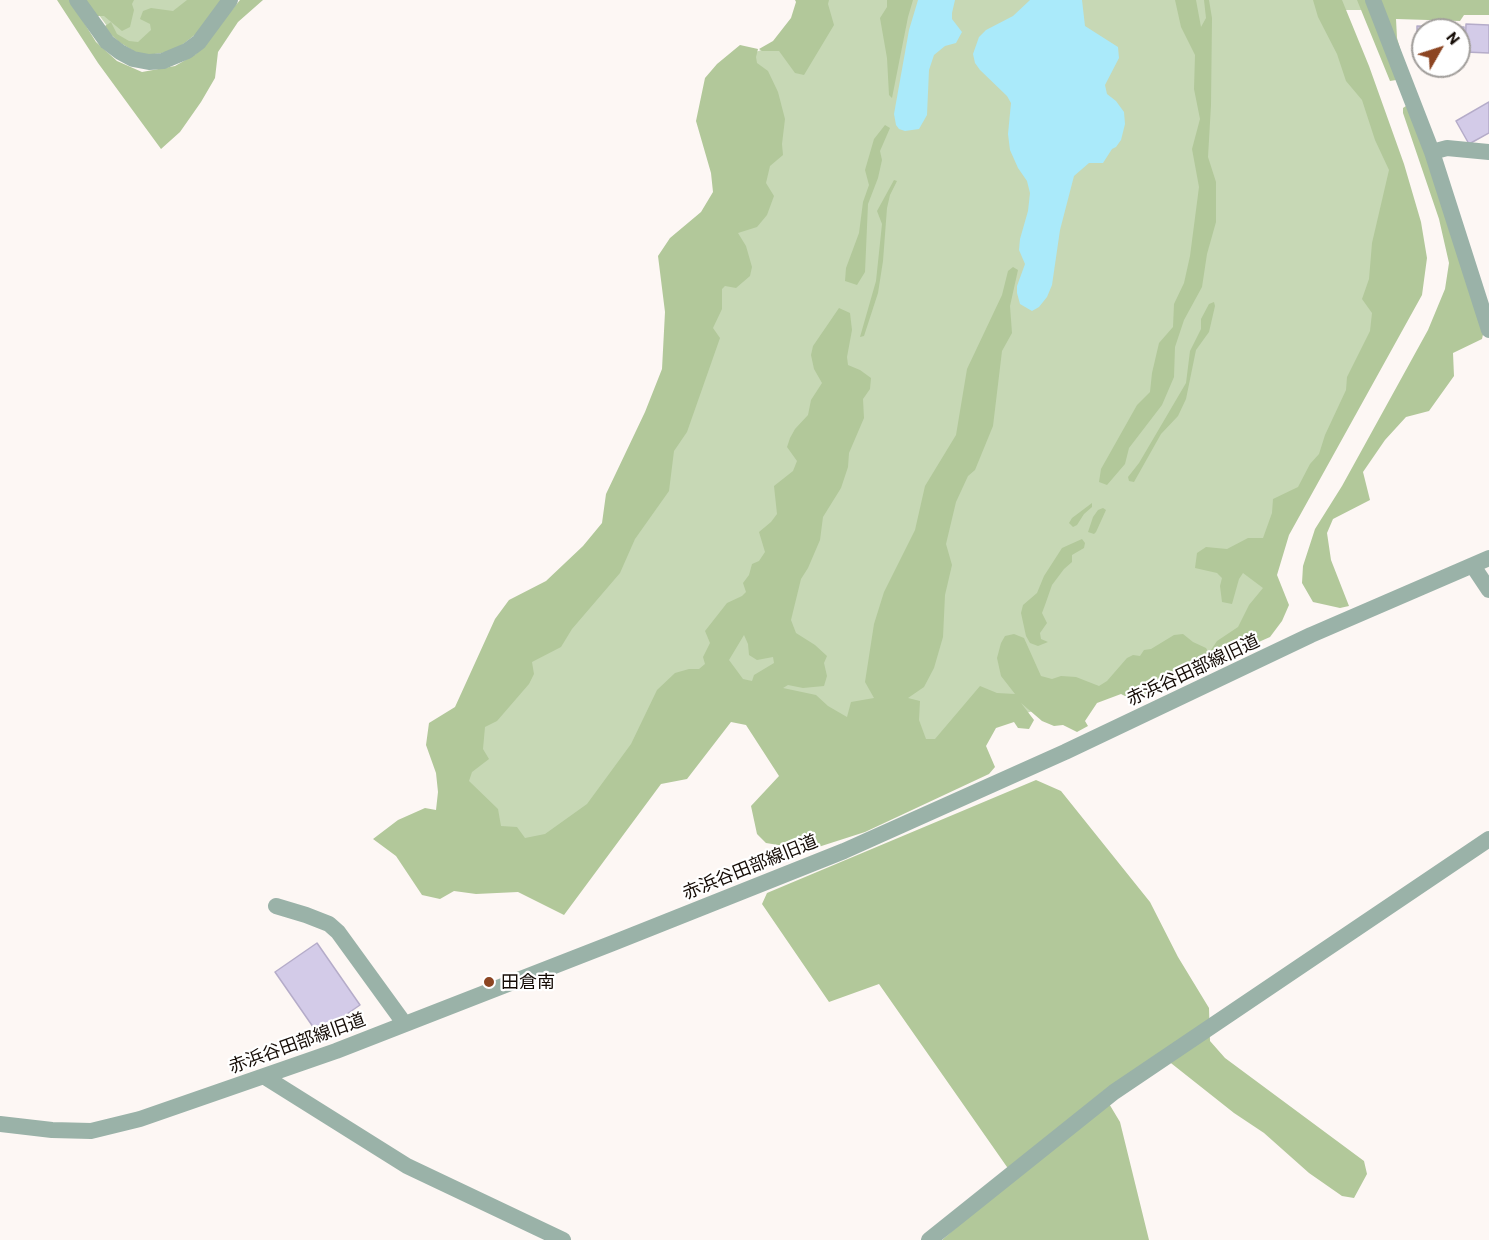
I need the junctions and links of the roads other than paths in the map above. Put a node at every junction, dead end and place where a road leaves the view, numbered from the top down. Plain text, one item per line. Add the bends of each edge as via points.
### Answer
1 (77, 0) edge
2 (230, 0) edge
3 (1373, 0) edge
4 (1432, 152) junction
5 (1489, 152) edge
6 (1489, 330) edge
7 (1489, 558) edge
8 (1473, 566) junction
9 (1489, 590) edge
10 (1489, 839) edge
11 (276, 906) dead end
12 (404, 1023) junction
13 (265, 1077) junction
14 (0, 1124) edge
15 (563, 1240) edge
16 (929, 1240) edge

1 - 2 street via 107,42 133,59 149,63 187,51 199,42
3 - 4 street
4 - 5 street via 1447,148
4 - 6 street
7 - 8 street, 赤浜谷田部線旧道
8 - 9 street
8 - 12 street, 赤浜谷田部線旧道 via 1311,635 1002,782 844,851
10 - 16 street via 1114,1092
11 - 12 street via 329,924 338,932
12 - 13 street, 赤浜谷田部線旧道
13 - 14 street, 赤浜谷田部線旧道 via 141,1119 91,1131
13 - 15 street via 406,1166

